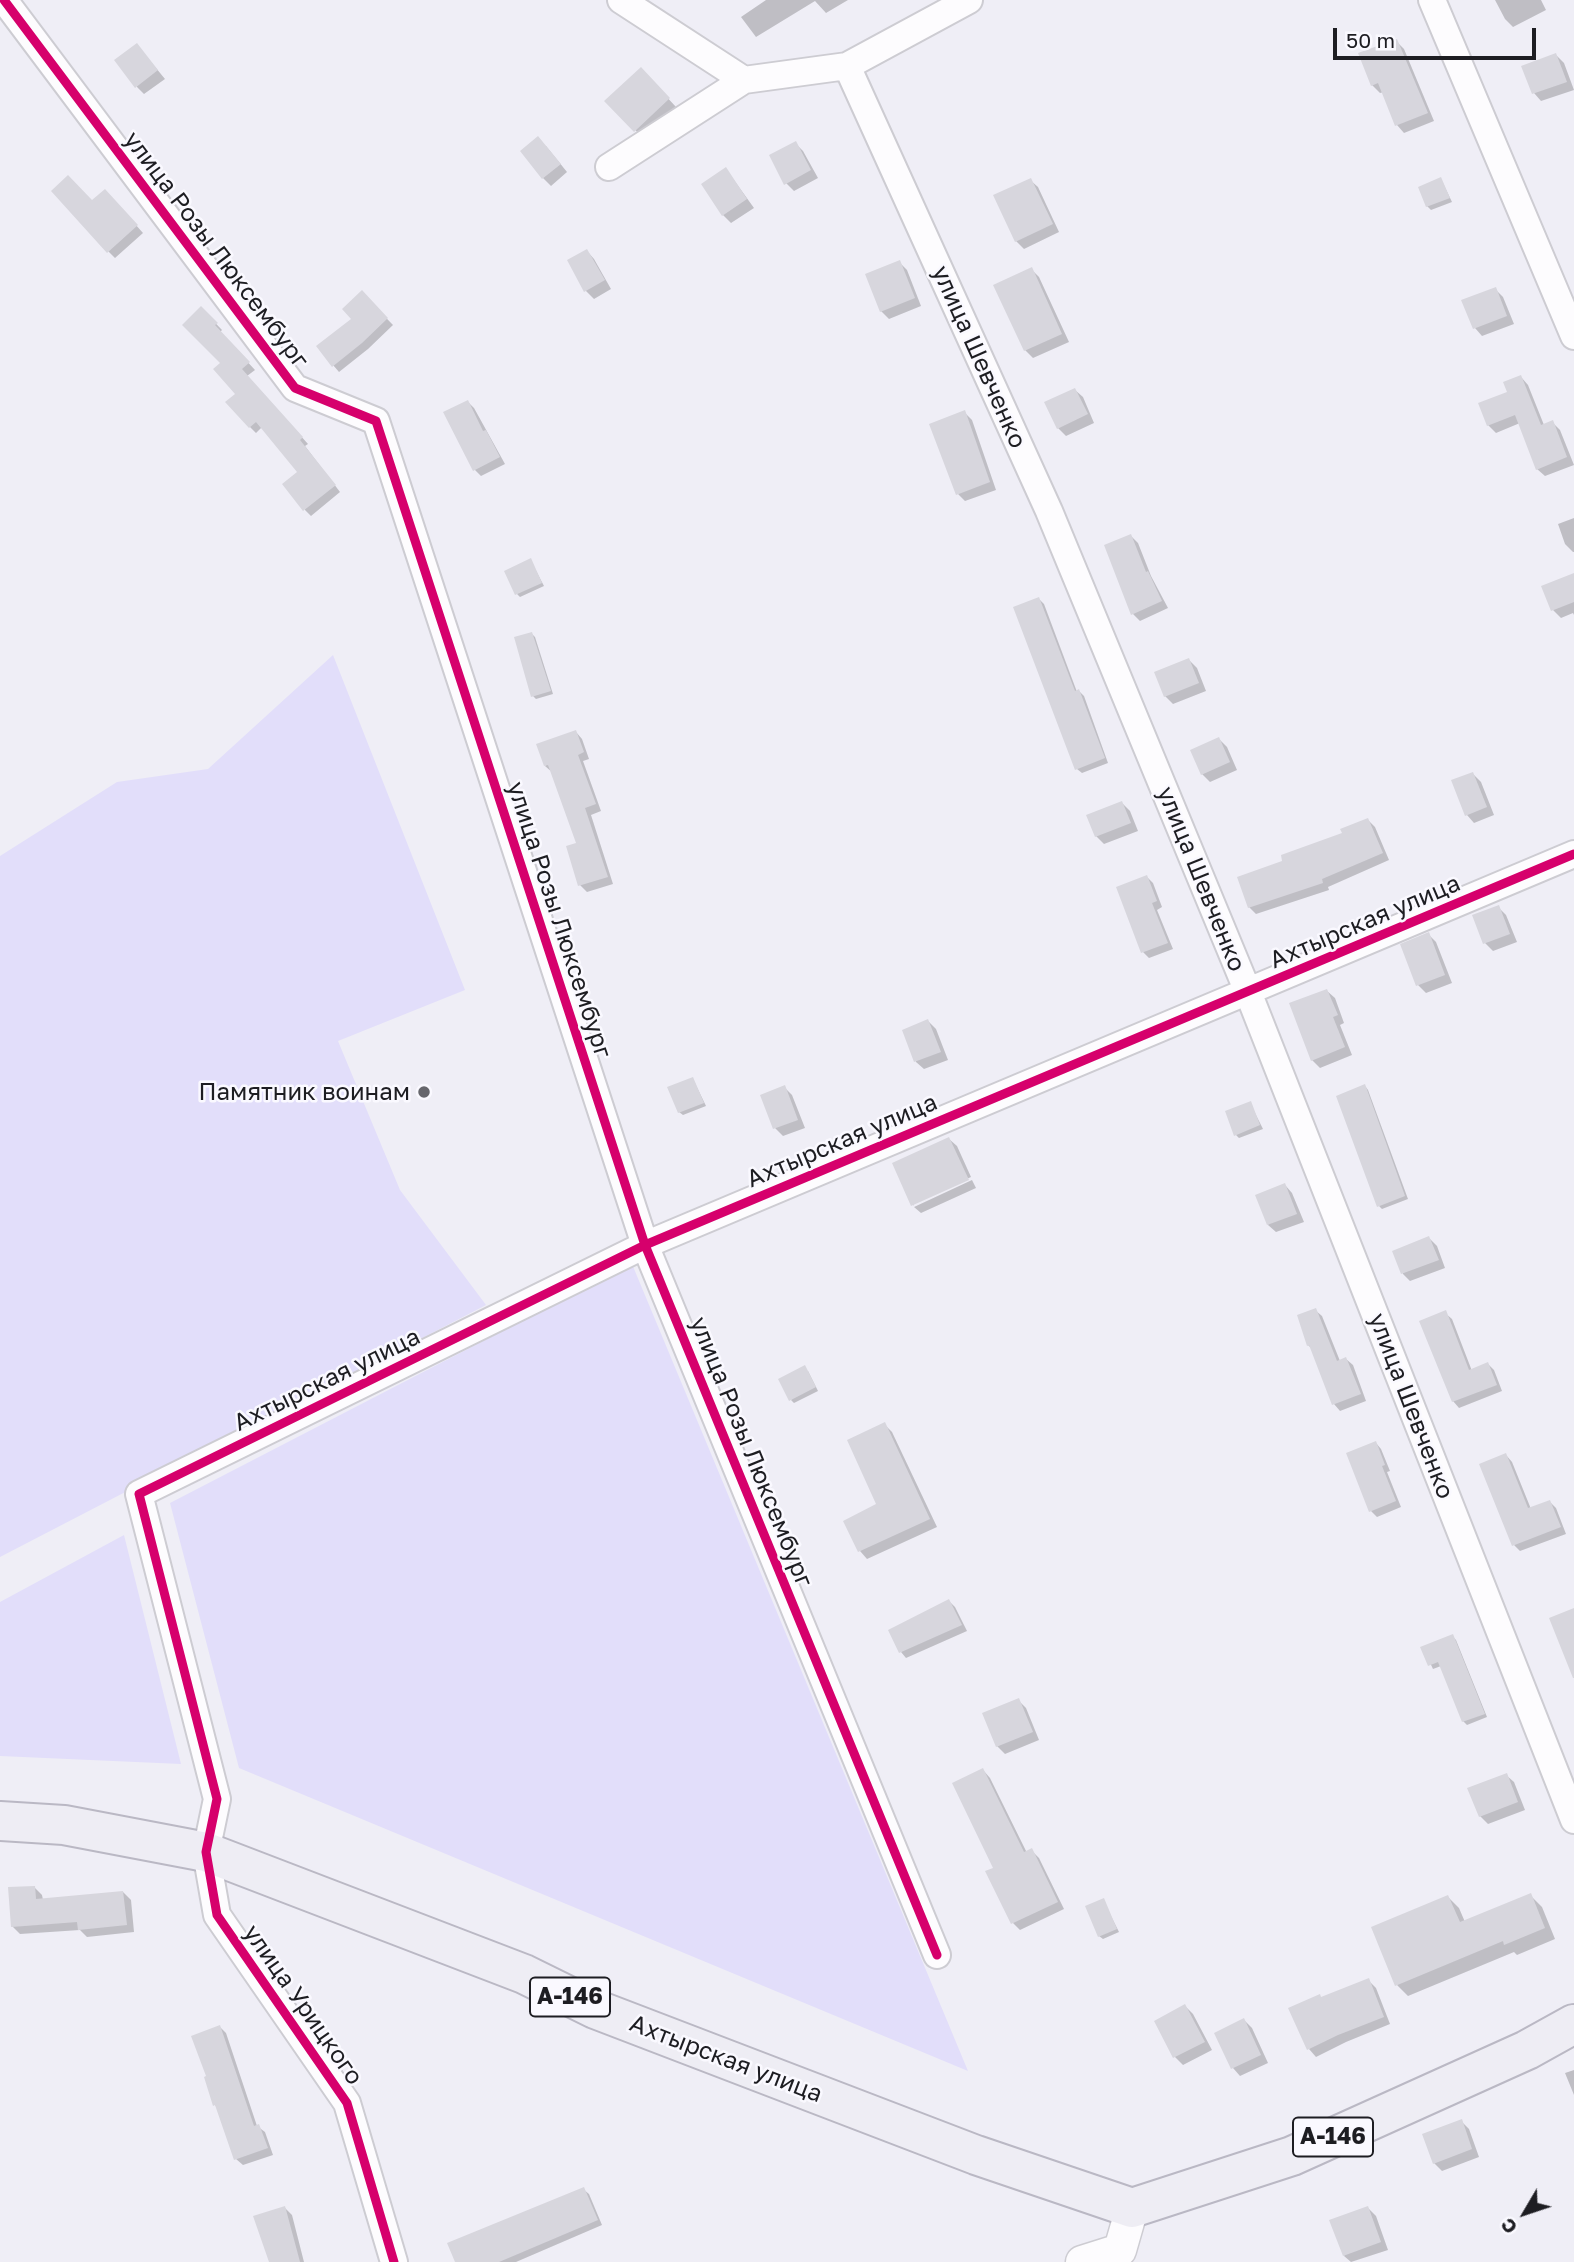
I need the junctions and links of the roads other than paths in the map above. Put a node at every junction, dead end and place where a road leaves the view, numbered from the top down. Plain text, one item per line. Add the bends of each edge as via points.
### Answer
1 (4, 0) edge
2 (621, 0) edge
3 (969, 0) edge
4 (1432, 0) edge
5 (847, 66) junction
6 (744, 80) junction
7 (609, 167) dead end
8 (1574, 336) edge
9 (1574, 854) edge
10 (1248, 992) junction
11 (645, 1245) junction
12 (1574, 1820) edge
13 (0, 1821) edge
14 (206, 1852) junction
15 (937, 1955) dead end
16 (1574, 2024) edge
17 (1574, 2036) edge
18 (1527, 2050) junction
19 (1132, 2208) junction
20 (1123, 2256) edge
21 (394, 2262) edge
22 (1082, 2262) edge

1 - 11 street, улица Розы Люксембург via 295,388 376,421
2 - 6 street
3 - 5 street
4 - 8 street
5 - 6 street
5 - 10 street, улица Шевченко via 1049,511
6 - 7 street
9 - 10 street, Ахтырская улица
10 - 11 street, Ахтырская улица
10 - 12 street, улица Шевченко
11 - 14 street, Ахтырская улица via 139,1494 218,1799
11 - 15 street, улица Розы Люксембург
13 - 14 highway, Ахтырская улица / А-146 via 64,1825
14 - 19 highway, Ахтырская улица / А-146 via 524,1974 595,2009 976,2155
14 - 21 street, улица Урицкого via 217,1915 347,2103
16 - 18 highway, А-146
17 - 18 highway, А-146
18 - 19 highway, А-146 via 1292,2156
19 - 20 street
20 - 22 street

